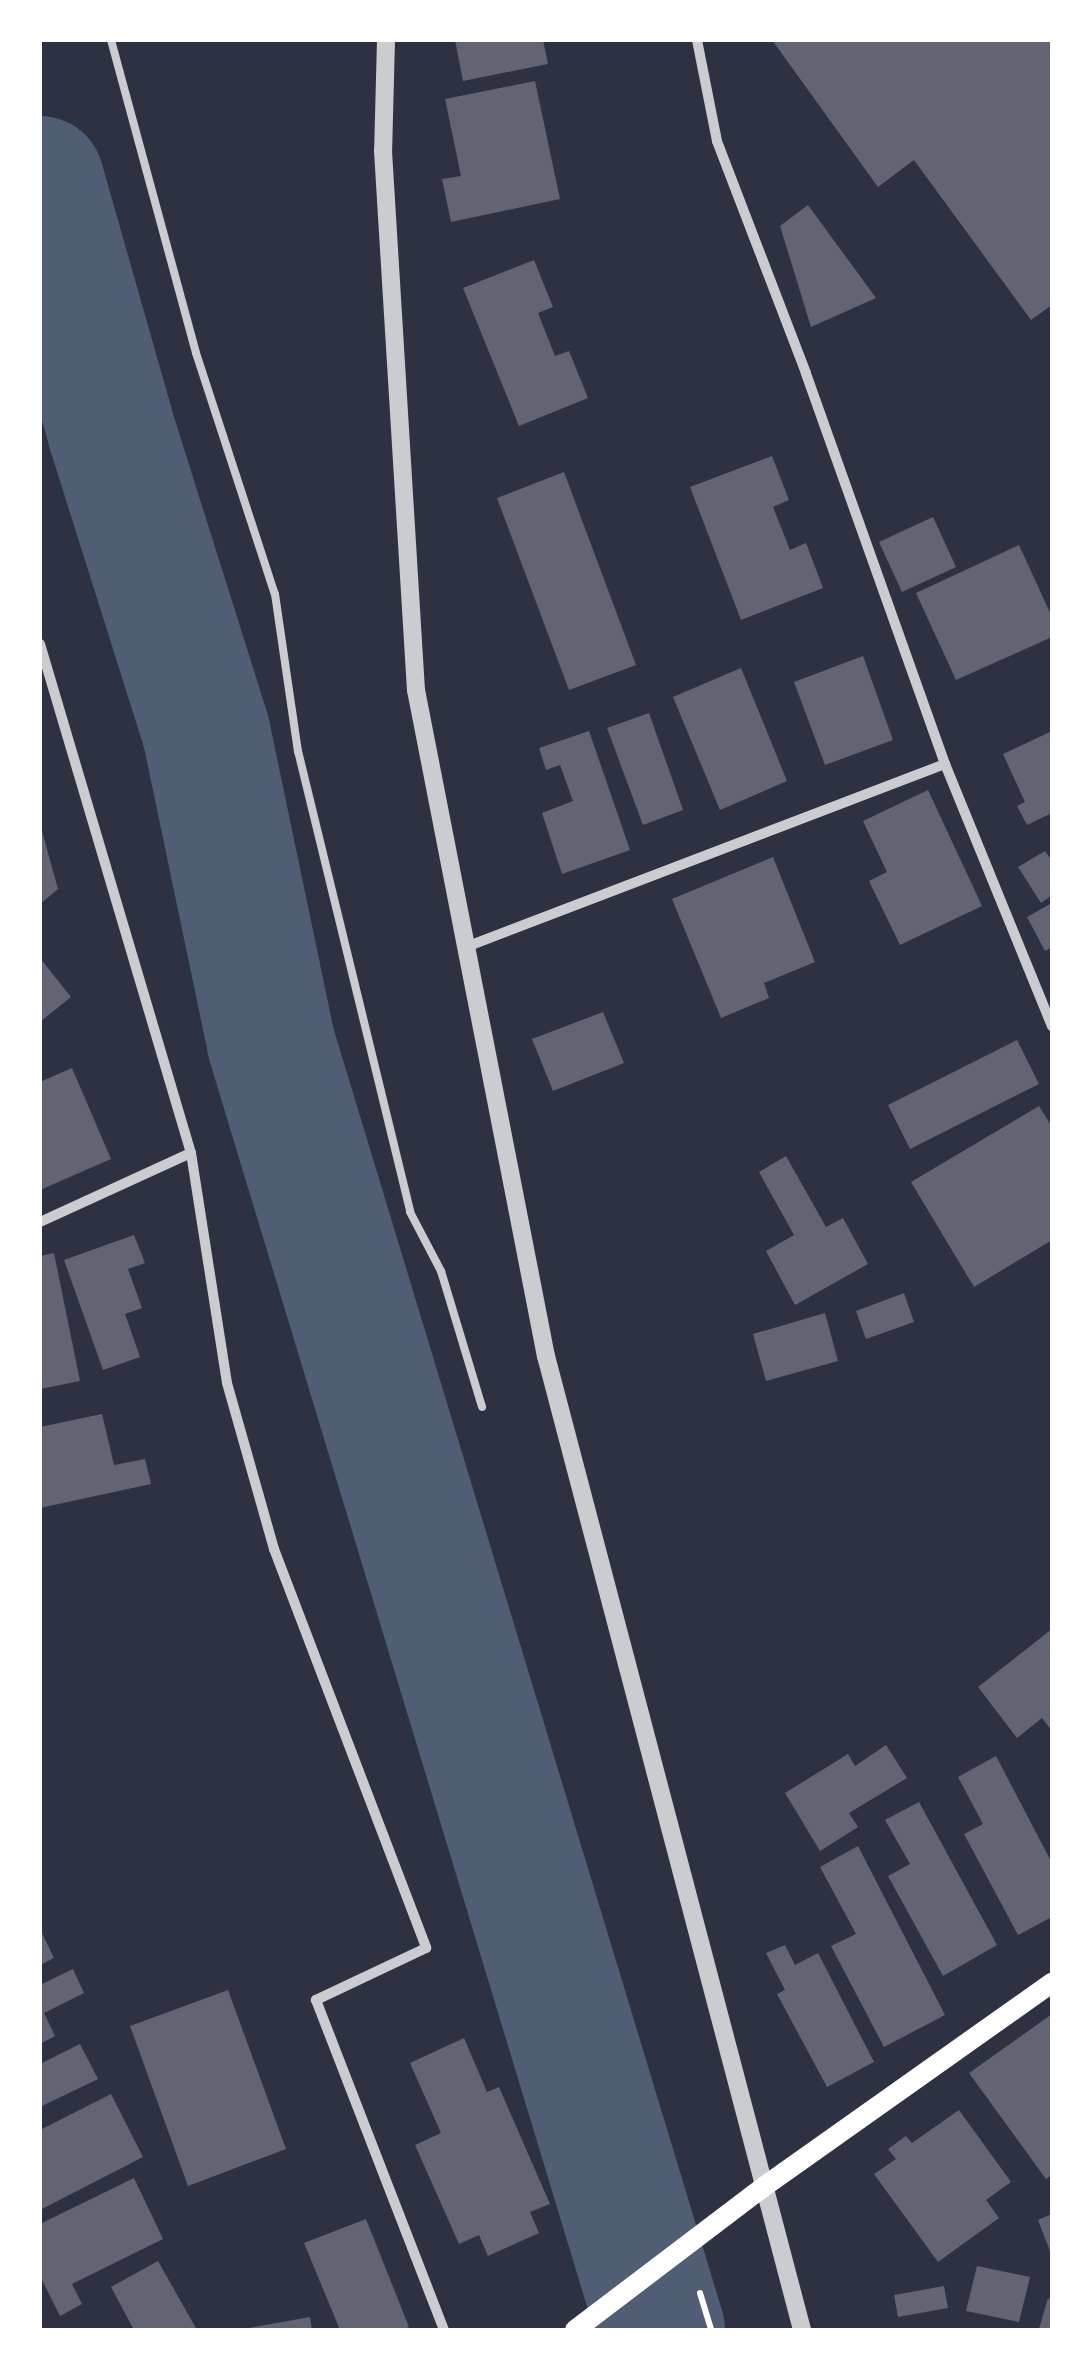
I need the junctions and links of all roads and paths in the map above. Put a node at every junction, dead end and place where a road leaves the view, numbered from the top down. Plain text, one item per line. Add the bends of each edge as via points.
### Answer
1 (112, 40) edge
2 (386, 40) edge
3 (697, 40) edge
4 (40, 644) edge
5 (946, 764) junction
6 (466, 947) junction
7 (1052, 1026) edge
8 (191, 1153) junction
9 (40, 1222) edge
10 (482, 1408) dead end
11 (1052, 1984) edge
12 (762, 2188) junction
13 (444, 2330) edge
14 (575, 2330) edge
15 (802, 2330) edge

1 - 10 lane via 196,354 276,594 298,751 410,1212 441,1271
2 - 6 street via 383,151 416,690
3 - 5 street via 716,141
4 - 8 street
5 - 6 street
5 - 7 street
6 - 12 street via 546,1356
8 - 9 street
8 - 13 street via 227,1383 269,1531 426,1948 316,2000
11 - 12 main road
12 - 14 main road
12 - 15 street

